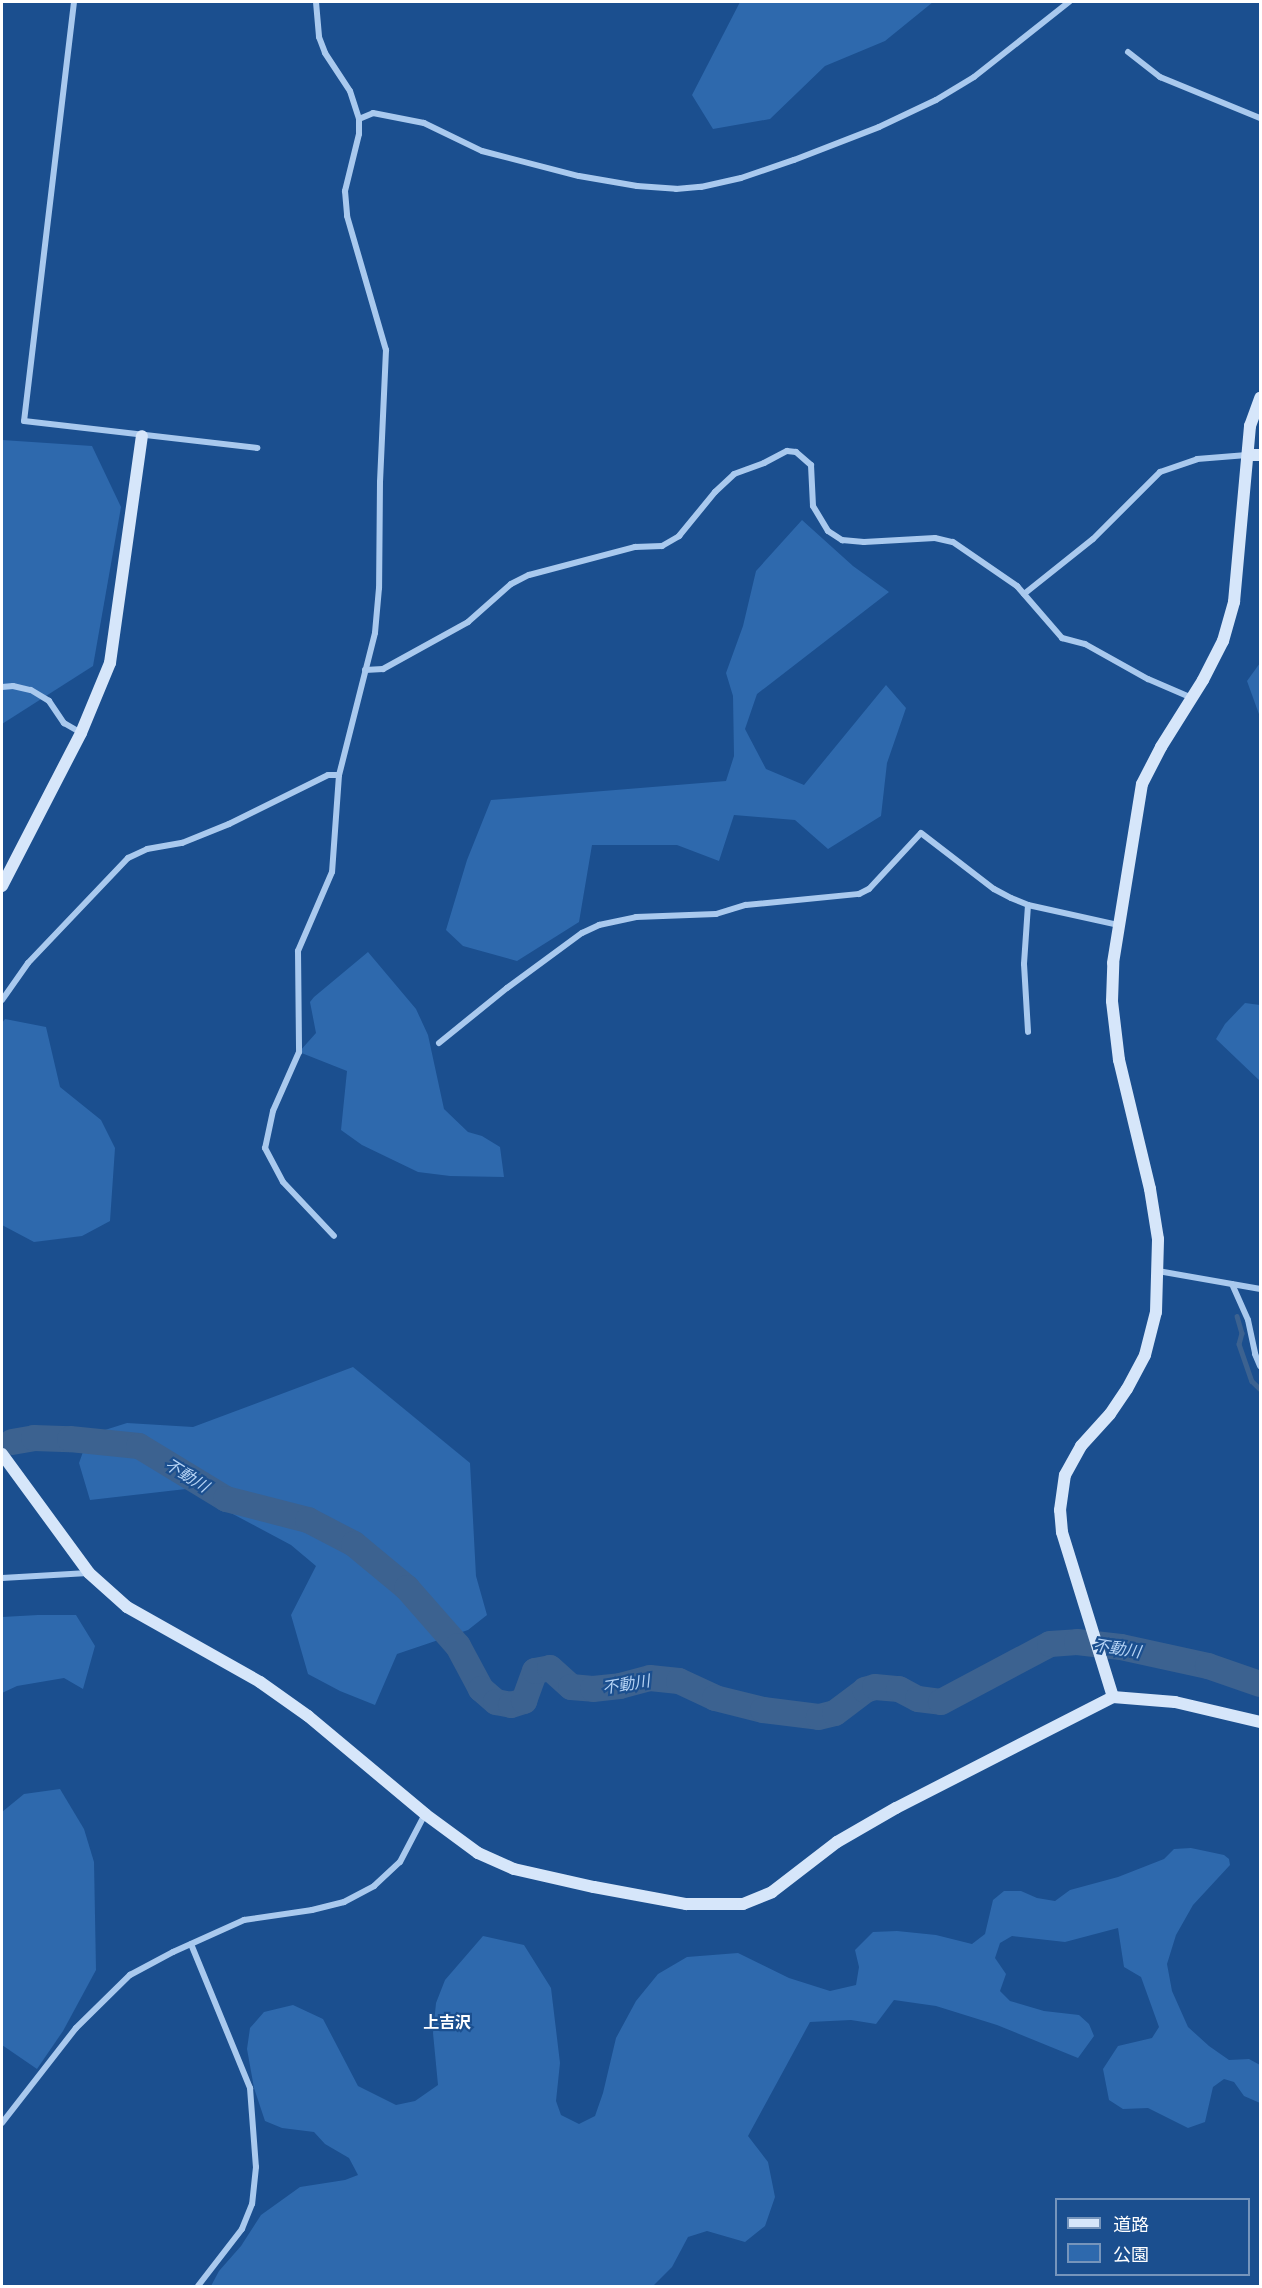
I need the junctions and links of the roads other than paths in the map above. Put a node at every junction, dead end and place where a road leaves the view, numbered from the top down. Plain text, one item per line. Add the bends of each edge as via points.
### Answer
1 (74, 2) edge
2 (316, 2) edge
3 (1069, 2) edge
4 (1128, 52) dead end
5 (1260, 118) edge
6 (359, 119) junction
7 (1260, 398) edge
8 (142, 436) junction
9 (257, 448) dead end
10 (1254, 455) edge
11 (1024, 594) junction
12 (365, 670) junction
13 (2, 687) edge
14 (1192, 698) junction
15 (81, 733) junction
16 (339, 775) junction
17 (2, 886) edge
18 (1028, 905) junction
19 (1118, 925) junction
20 (2, 1000) edge
21 (1028, 1032) dead end
22 (439, 1043) dead end
23 (334, 1236) dead end
24 (1158, 1271) junction
25 (1232, 1284) junction
26 (1260, 1289) edge
27 (1260, 1366) edge
28 (2, 1454) edge
29 (89, 1574) junction
30 (2, 1578) edge
31 (1113, 1697) junction
32 (1260, 1722) edge
33 (425, 1814) junction
34 (191, 1944) junction
35 (2, 2123) edge
36 (198, 2286) edge

1 - 8 street via 24,421
2 - 6 street via 319,37 350,91
3 - 6 street via 974,77 936,100 794,160 700,187 638,186 579,176 482,151 424,123 373,113
4 - 5 street via 1160,77
6 - 12 street via 345,191 347,216 386,350 379,588 375,633
7 - 10 street via 1250,426
8 - 9 street
8 - 15 street via 110,663
10 - 11 street via 1197,459 1160,472 1093,539
10 - 14 street via 1234,602 1222,641
11 - 12 street via 953,542 935,538 864,542 835,536 813,506 811,465 796,452 787,451 734,474 679,536 662,546 635,546 529,575 511,584 468,622 383,669
11 - 14 street via 1062,638 1085,644
12 - 16 street
13 - 15 street via 31,690 49,701 64,723
14 - 19 street via 1142,784
15 - 17 street
16 - 20 street via 327,775 182,843 147,849 128,858 28,963
16 - 23 street via 332,872 298,951 299,1052 273,1111 265,1148 283,1182
18 - 19 street
18 - 21 street via 1024,964
18 - 22 street via 994,889 921,832 869,889 859,894 746,905 716,914 636,917 599,925 582,933 507,988
19 - 24 street via 1112,1001 1119,1060 1150,1189 1158,1239
24 - 25 street
24 - 31 street via 1156,1312 1145,1355 1110,1414 1081,1446 1065,1475 1060,1510 1062,1532
25 - 26 street
25 - 27 street via 1248,1320
28 - 29 street
29 - 30 street
29 - 33 street via 127,1607 260,1682 308,1716
31 - 32 street via 1175,1702
31 - 33 street via 896,1808 837,1842 772,1892 743,1904 686,1904 514,1869 478,1853
33 - 34 street via 400,1862 374,1886 344,1902 244,1920
34 - 35 street via 130,1975 76,2028
34 - 36 street via 250,2088 256,2157 252,2204 242,2229

